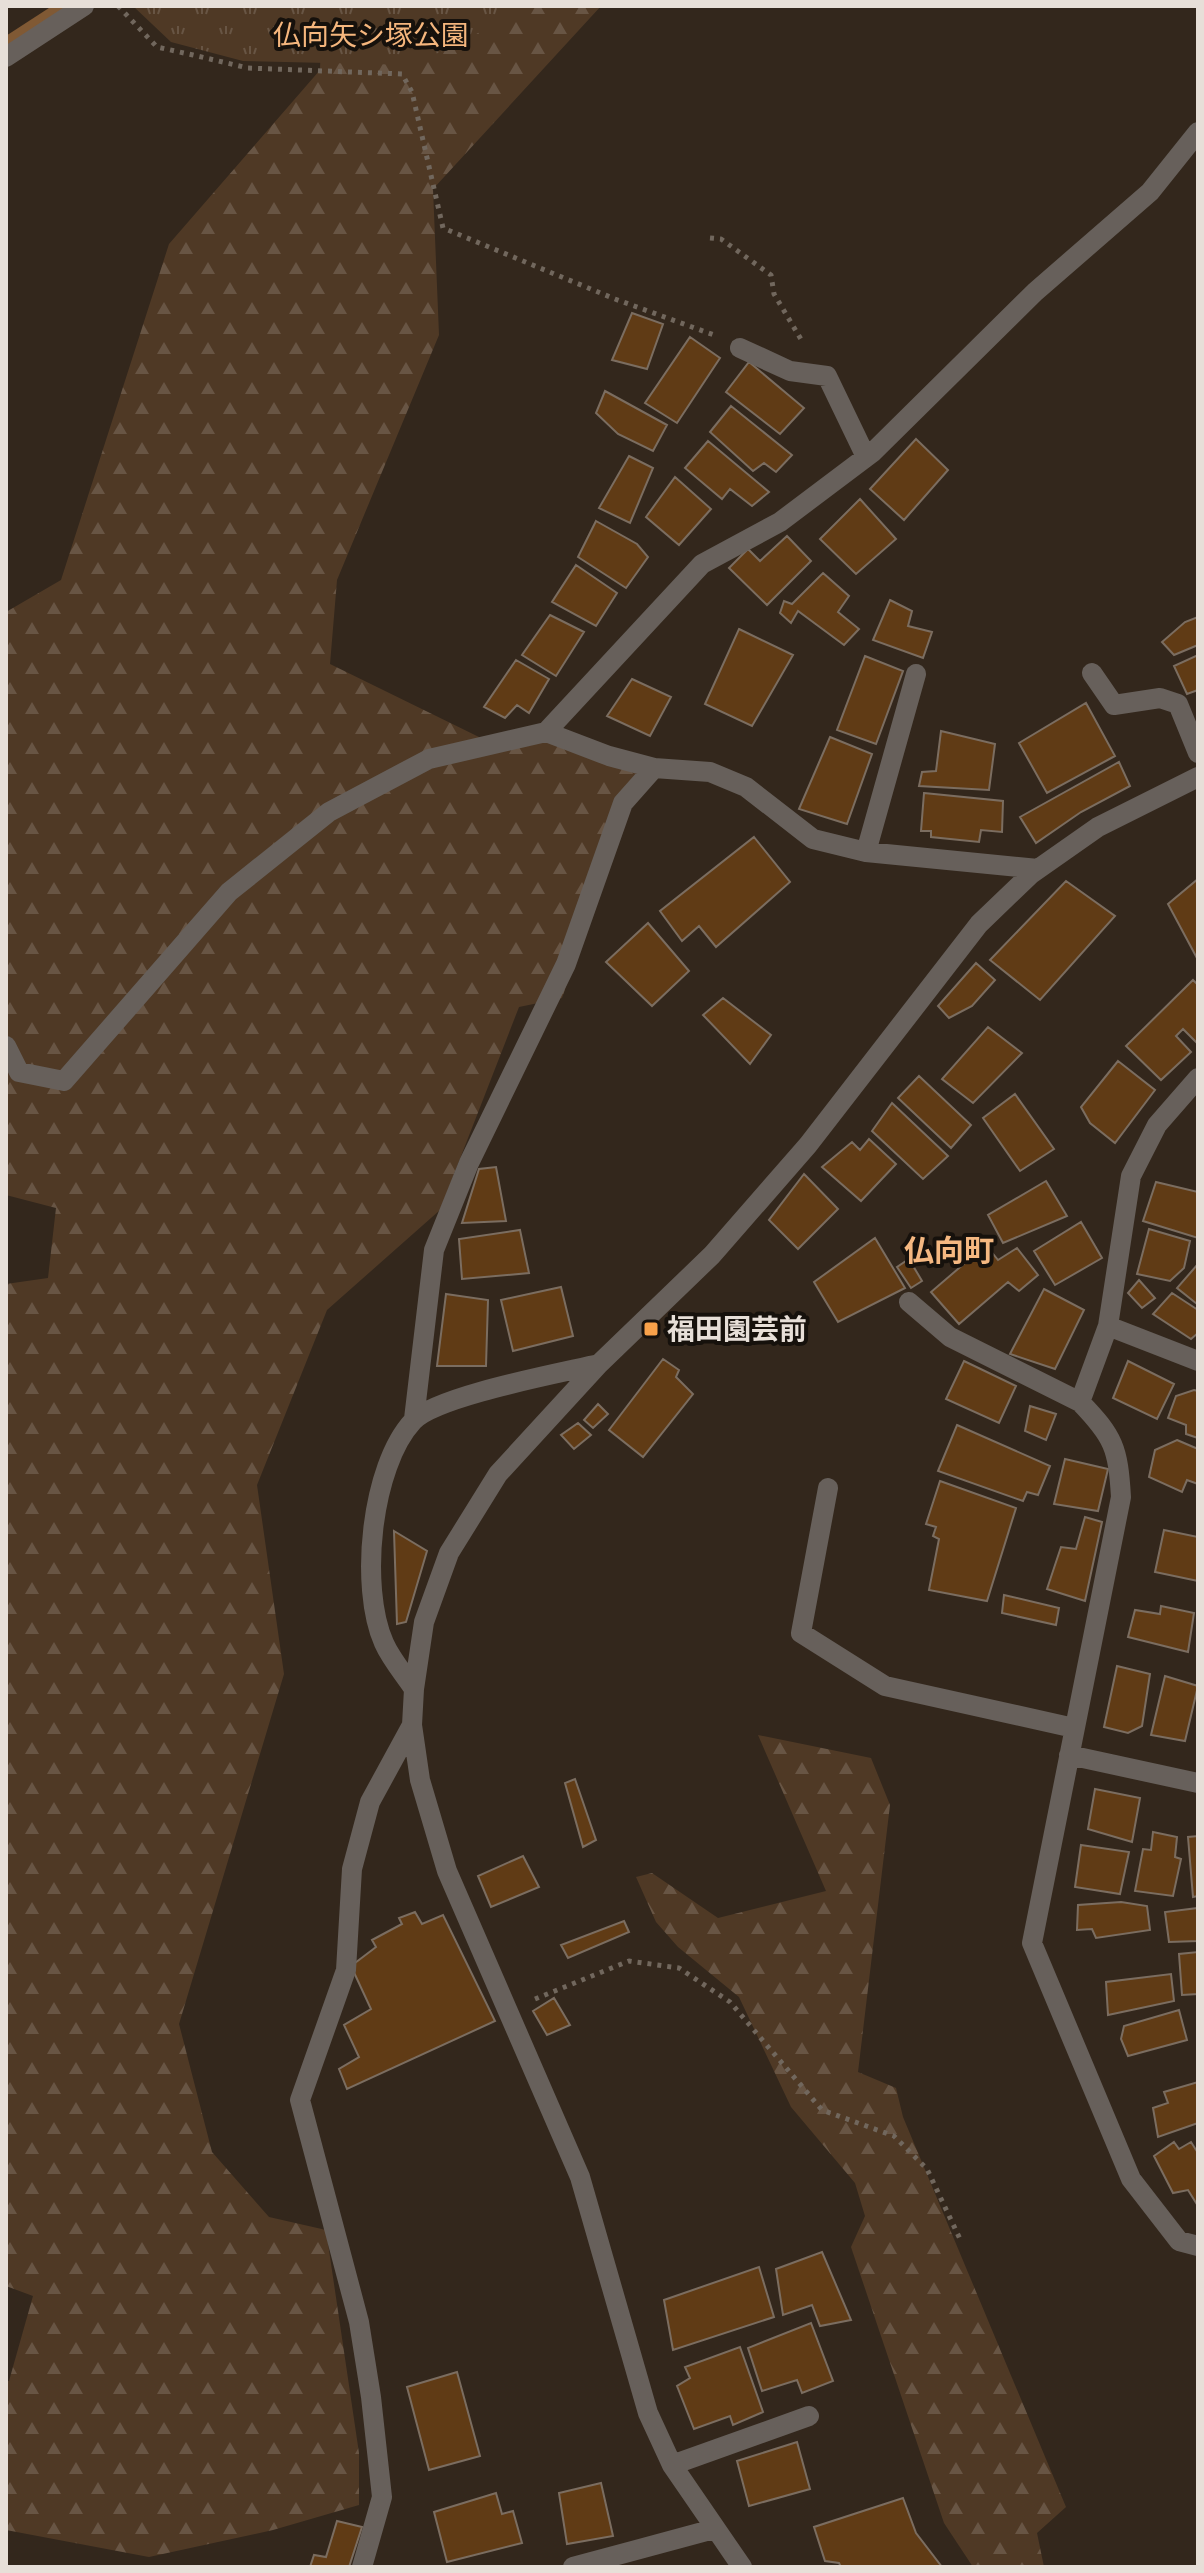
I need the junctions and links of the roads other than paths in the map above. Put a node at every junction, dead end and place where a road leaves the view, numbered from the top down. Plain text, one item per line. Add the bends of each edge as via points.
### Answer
1 (84, 6) edge
2 (6, 57) edge
3 (1198, 132) edge
4 (740, 348) road end
5 (866, 457) junction
6 (1092, 673) dead end
7 (916, 674) dead end
8 (546, 732) junction
9 (1198, 753) edge
10 (654, 768) junction
11 (1198, 777) edge
12 (866, 852) junction
13 (1038, 869) junction
14 (6, 1046) edge
15 (1198, 1078) edge
16 (909, 1302) dead end
17 (1108, 1326) junction
18 (1198, 1361) edge
19 (599, 1364) junction
20 (1080, 1402) junction
21 (414, 1419) junction
22 (828, 1488) dead end
23 (414, 1689) junction
24 (412, 1725) junction
25 (1074, 1728) junction
26 (1069, 1755) junction
27 (1198, 1783) edge
28 (1198, 2246) edge
29 (809, 2416) dead end
30 (672, 2465) junction
31 (714, 2529) junction
32 (362, 2567) edge
33 (573, 2567) edge
34 (742, 2567) edge

1 - 2 street
3 - 5 street via 1150,192 1035,292
4 - 5 street via 790,371 827,376
5 - 8 street via 780,522 702,564
6 - 9 street via 1114,705 1160,698 1178,704
7 - 12 street
8 - 10 street
8 - 14 street via 429,759 329,812 229,892 64,1081 19,1072
10 - 12 street via 710,772 746,787 813,839
10 - 21 street via 623,803 566,964 469,1163 434,1250
11 - 13 street via 1098,827
12 - 13 street
13 - 19 street via 979,924 808,1145 712,1255
15 - 17 street via 1157,1125 1131,1176
16 - 20 street via 950,1337
17 - 18 street
17 - 20 street
19 - 21 street via 466,1396
19 - 23 street via 498,1474 449,1553 424,1622
20 - 25 street via 1118,1453 1121,1497
21 - 23 street via 385,1468 372,1535 372,1567 383,1642
22 - 25 street via 801,1633 885,1686
23 - 24 street
24 - 30 street via 420,1780 447,1871 580,2177 648,2413
24 - 32 street via 370,1802 352,1869 346,1970 300,2100 359,2322 371,2397 382,2497
25 - 26 street
26 - 27 street
26 - 28 street via 1032,1943 1131,2179 1179,2241
29 - 30 street
30 - 31 street
31 - 33 street
31 - 34 street

